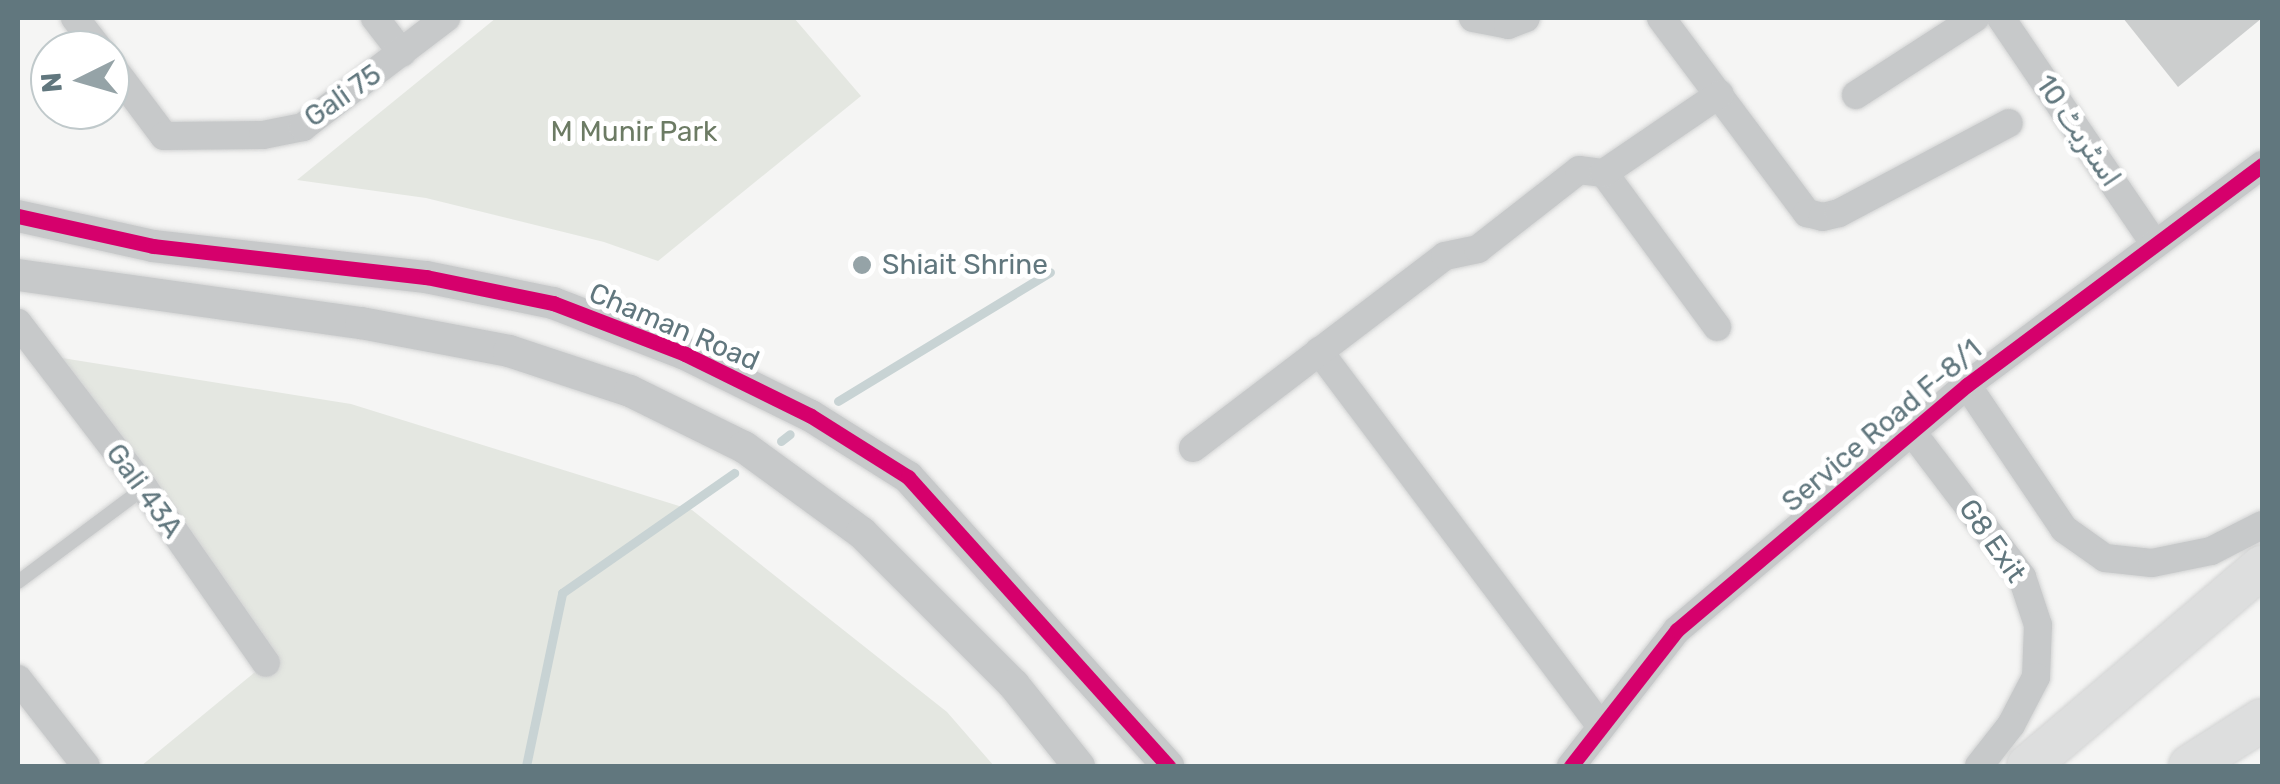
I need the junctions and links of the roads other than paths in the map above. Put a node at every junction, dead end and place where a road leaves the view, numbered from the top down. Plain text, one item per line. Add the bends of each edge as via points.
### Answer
1 (374, 18) edge
2 (446, 18) edge
3 (1473, 18) edge
4 (1526, 18) edge
5 (1661, 18) edge
6 (1976, 18) edge
7 (2001, 18) edge
8 (402, 53) junction
9 (130, 91) edge
10 (1720, 94) junction
11 (1856, 94) dead end
12 (2009, 122) dead end
13 (2262, 164) edge
14 (1604, 173) junction
15 (18, 216) edge
16 (2154, 245) junction
17 (18, 275) edge
18 (18, 323) edge
19 (1717, 328) dead end
20 (1319, 351) junction
21 (1967, 385) junction
22 (1912, 432) junction
23 (1193, 448) dead end
24 (144, 488) junction
25 (2262, 526) edge
26 (2262, 568) edge
27 (18, 582) edge
28 (266, 663) dead end
29 (18, 679) edge
30 (2262, 720) edge
31 (1600, 726) junction
32 (86, 766) edge
33 (1078, 766) edge
34 (1168, 766) edge
35 (1571, 766) edge
36 (1978, 766) edge
37 (2028, 766) edge
38 (2190, 766) edge

1 - 8 street
2 - 8 street, Gali 75
3 - 4 street via 1508,25
5 - 10 street
6 - 11 street
7 - 16 street, اسٹریٹ 10
8 - 9 street, Gali 75 via 303,127 227,138 164,136
10 - 12 street via 1807,213 1823,217
10 - 14 street
13 - 16 street, Service Road F-8/1
14 - 19 street
14 - 20 street via 1579,170 1478,249 1445,256
15 - 34 street, Chaman Road via 153,246 426,277 516,295 685,354 811,416 908,477
16 - 21 street, Service Road F-8/1
17 - 33 street via 509,350 630,391 744,447 862,533 1014,685
18 - 24 street, Gali 43A
20 - 23 street
20 - 31 street
21 - 22 street, Service Road F-8/1
21 - 25 street via 2064,528 2105,558 2152,563 2210,551
22 - 31 street, Service Road F-8/1 via 1677,630
22 - 36 street, G8 Exit via 2022,577 2038,625 2036,678
24 - 27 lane
24 - 28 street, Gali 43A
26 - 37 main road
29 - 32 street
30 - 38 main road
31 - 35 street, Service Road F-8/1

